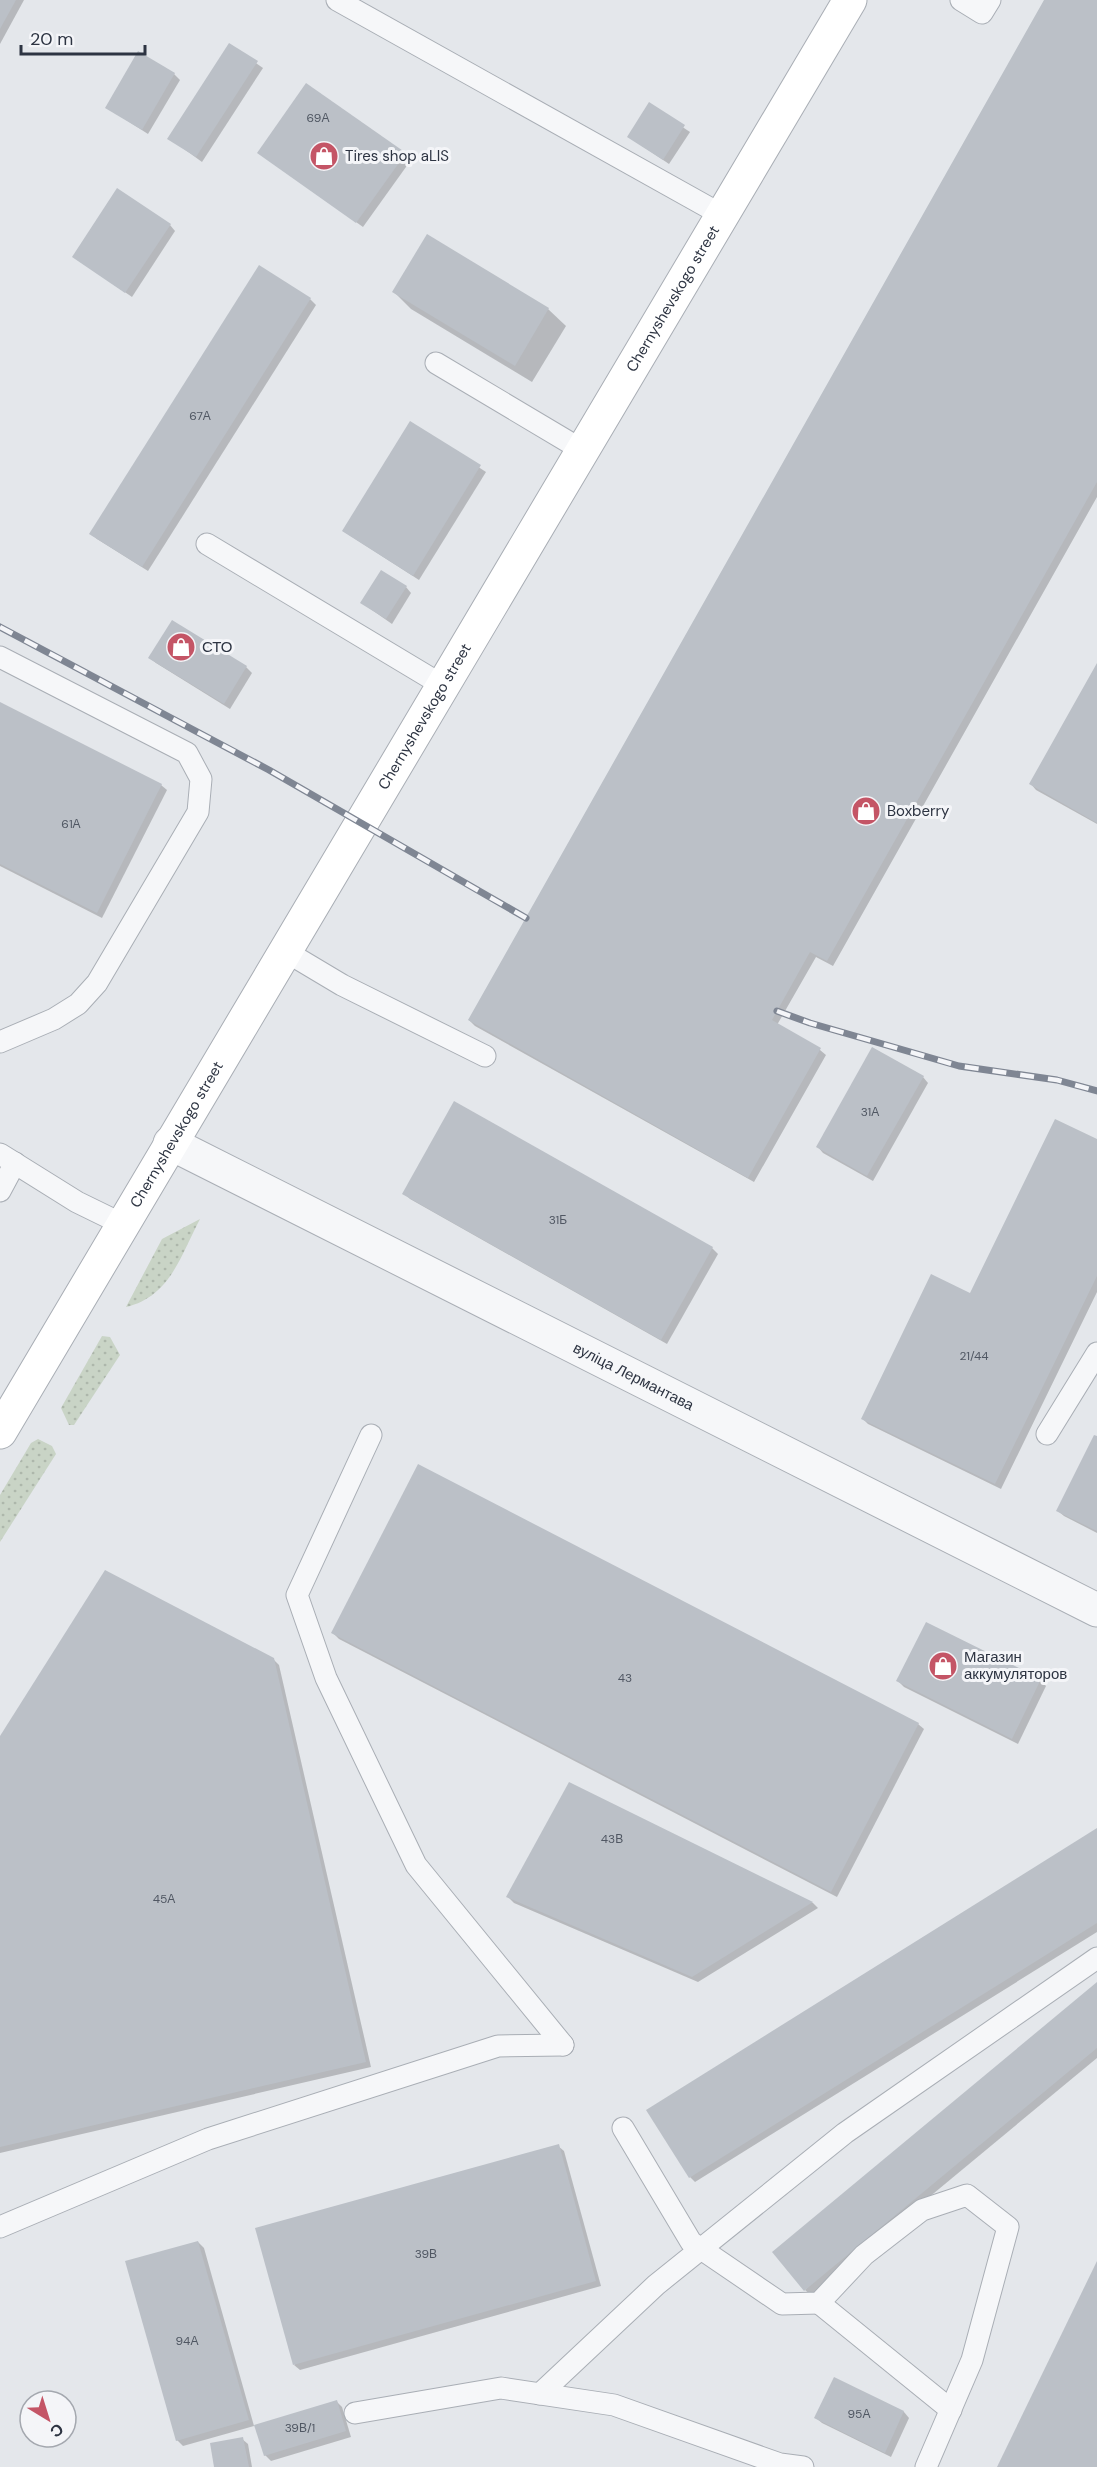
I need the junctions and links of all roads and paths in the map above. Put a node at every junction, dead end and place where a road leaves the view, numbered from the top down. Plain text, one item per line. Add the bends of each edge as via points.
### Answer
1 (337, 0) edge
2 (850, 0) edge
3 (962, 0) edge
4 (990, 0) edge
5 (722, 215) junction
6 (436, 363) dead end
7 (582, 450) junction
8 (207, 544) dead end
9 (0, 657) edge
10 (442, 685) junction
11 (285, 951) junction
12 (0, 1042) edge
13 (485, 1056) dead end
14 (170, 1143) junction
15 (7, 1159) edge
16 (0, 1191) edge
17 (122, 1224) junction
18 (1097, 1353) edge
19 (0, 1432) edge
20 (1047, 1434) dead end
21 (372, 1435) dead end
22 (1097, 1610) edge
23 (1097, 1958) edge
24 (623, 2127) dead end
25 (0, 2227) edge
26 (702, 2249) junction
27 (819, 2303) junction
28 (540, 2394) junction
29 (951, 2410) junction
30 (356, 2413) dead end
31 (803, 2467) edge
32 (926, 2467) edge

1 - 5 lane
2 - 5 main road, Chernyshevskogo street
3 - 4 lane via 982,13
5 - 7 main road, Chernyshevskogo street
6 - 7 lane
7 - 10 main road, Chernyshevskogo street
8 - 10 lane
9 - 12 lane via 188,753 201,779 198,812 98,982 78,1004 54,1019
10 - 11 main road, Chernyshevskogo street
11 - 13 lane via 342,985
11 - 14 main road, Chernyshevskogo street
14 - 17 main road, Chernyshevskogo street
14 - 22 street, вуліца Лермантава
15 - 16 lane
15 - 17 lane
17 - 19 main road, Chernyshevskogo street
18 - 20 lane
21 - 25 lane via 297,1595 326,1678 416,1865 563,2045 498,2046 208,2139
23 - 26 lane via 845,2133
24 - 26 lane via 692,2242
26 - 27 lane via 782,2304
26 - 28 lane via 656,2285
27 - 29 lane
27 - 29 lane via 864,2255 922,2210 967,2195 1008,2227 972,2360
28 - 30 lane via 501,2388
28 - 31 lane via 614,2405 780,2464
29 - 32 lane

